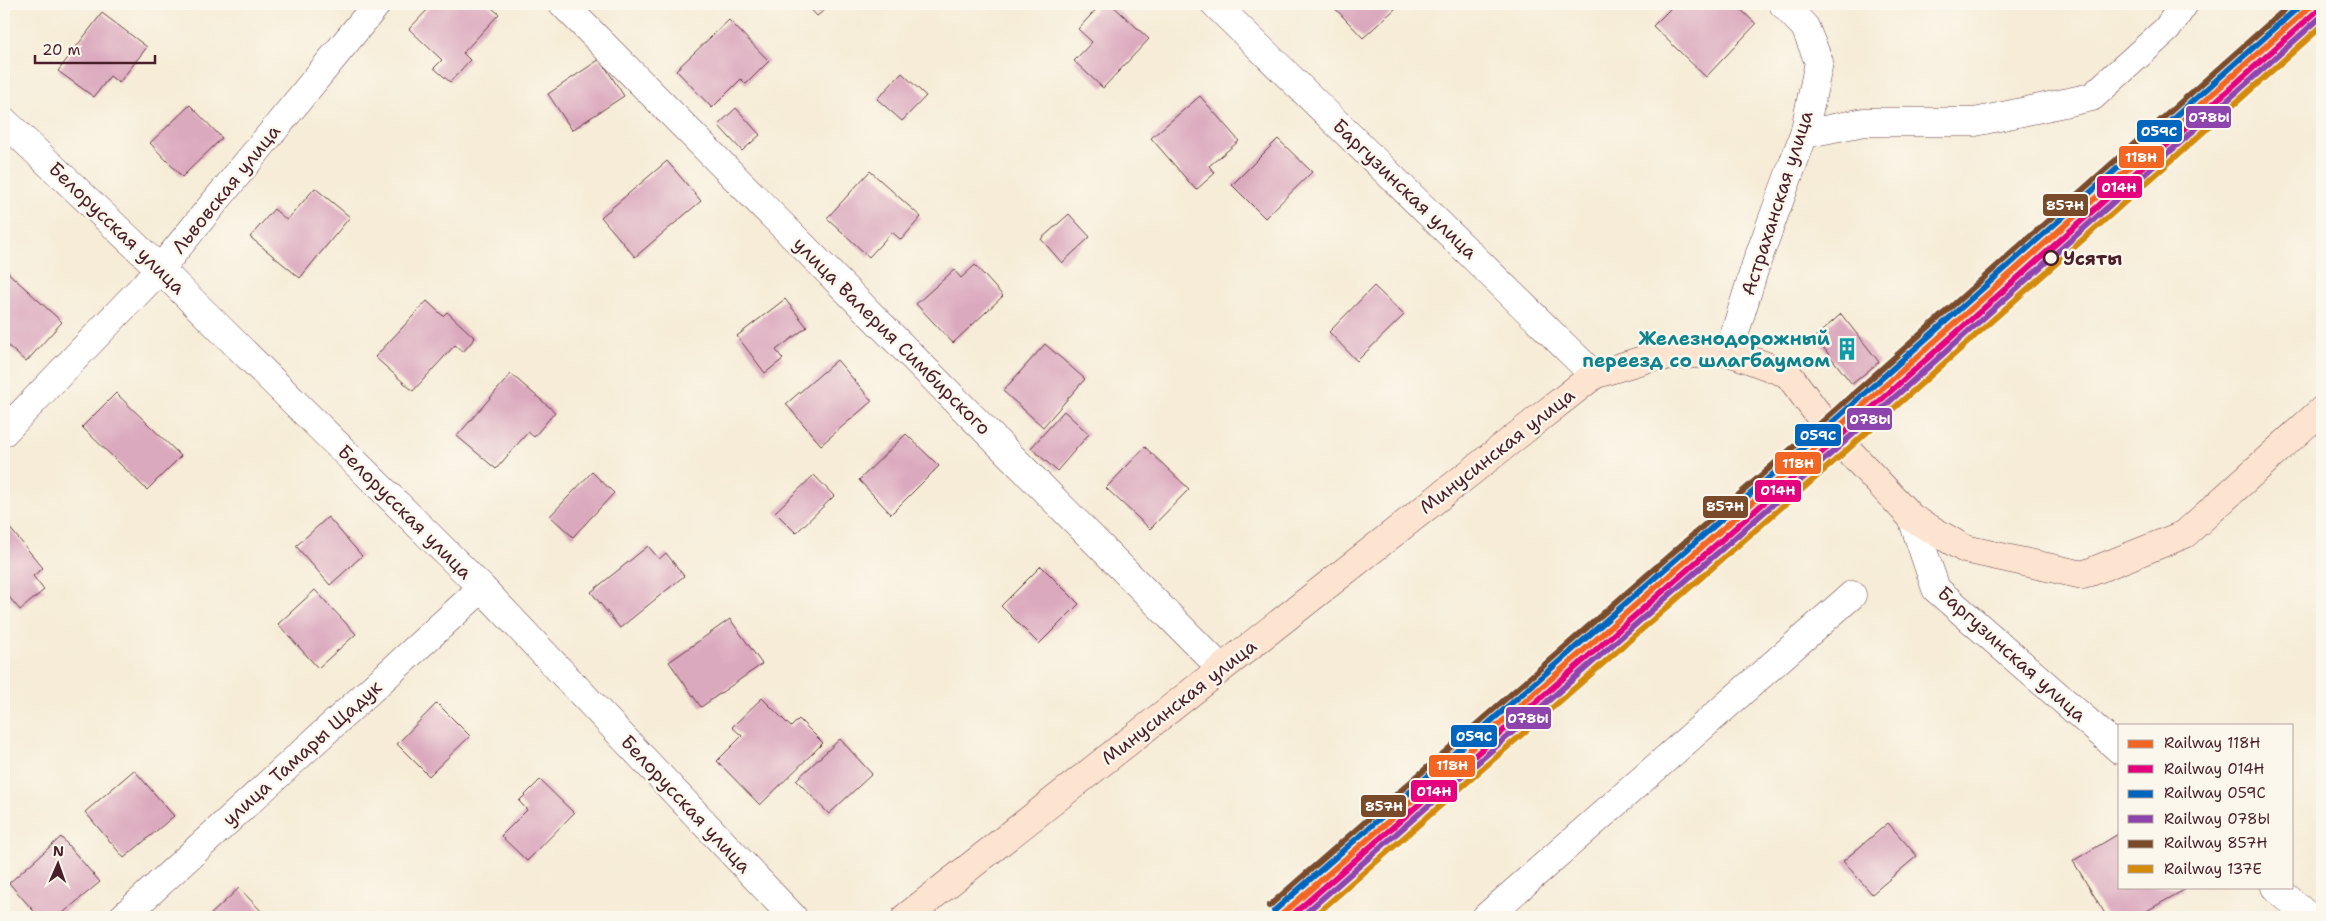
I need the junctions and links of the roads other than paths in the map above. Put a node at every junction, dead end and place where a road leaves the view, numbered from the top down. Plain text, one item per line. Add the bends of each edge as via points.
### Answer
1 (377, 4) edge
2 (563, 4) edge
3 (1215, 4) edge
4 (1783, 4) edge
5 (2184, 4) edge
6 (4, 120) edge
7 (1804, 134) junction
8 (160, 269) junction
9 (1729, 352) junction
10 (1594, 375) junction
11 (2321, 413) edge
12 (4, 432) edge
13 (1912, 518) junction
14 (482, 588) junction
15 (1852, 595) dead end
16 (1221, 668) junction
17 (2118, 748) edge
18 (2276, 888) edge
19 (123, 917) edge
20 (793, 917) edge
21 (906, 917) edge
22 (1486, 917) edge
23 (2309, 917) edge

1 - 8 street, Львовская улица
2 - 16 street, улица Валерия Симбирского
3 - 10 street, Баргузинская улица
4 - 7 street, Астраханская улица via 1806,27 1819,62
5 - 7 street via 2167,29 2092,97 1975,122 1864,122
6 - 8 street, Белорусская улица
7 - 9 street, Астраханская улица via 1756,264
8 - 12 street, Львовская улица
8 - 14 street, Белорусская улица
9 - 10 main road, Минусинская улица via 1652,357
9 - 13 main road, Минусинская улица via 1788,374 1832,434
10 - 16 main road, Минусинская улица
11 - 13 main road, Минусинская улица via 2185,534 2083,575 1965,549
13 - 17 street, Баргузинская улица via 1936,589
14 - 19 street, улица Тамары Щадук
14 - 20 street, Белорусская улица
15 - 22 street
16 - 21 main road, Минусинская улица
18 - 23 street

